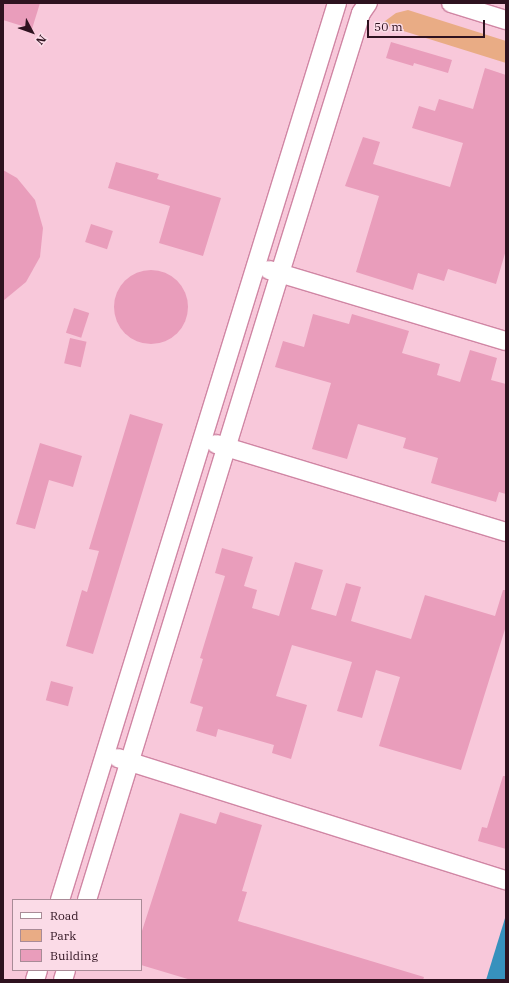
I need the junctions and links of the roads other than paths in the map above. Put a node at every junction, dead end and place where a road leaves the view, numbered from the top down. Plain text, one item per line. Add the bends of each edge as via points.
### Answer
1 (337, 3) edge
2 (368, 3) edge
3 (451, 3) edge
4 (506, 20) edge
5 (255, 266) junction
6 (280, 273) junction
7 (506, 341) edge
8 (202, 439) junction
9 (226, 447) junction
10 (506, 532) edge
11 (106, 752) junction
12 (128, 763) junction
13 (506, 880) edge
14 (60, 899) edge
15 (87, 899) edge

1 - 5 street
2 - 6 street via 361,13
3 - 4 street
5 - 6 street
5 - 8 street
6 - 7 street
6 - 9 street
8 - 9 street
8 - 11 street
9 - 10 street
9 - 12 street
11 - 12 street
11 - 14 street
12 - 13 street
12 - 15 street

